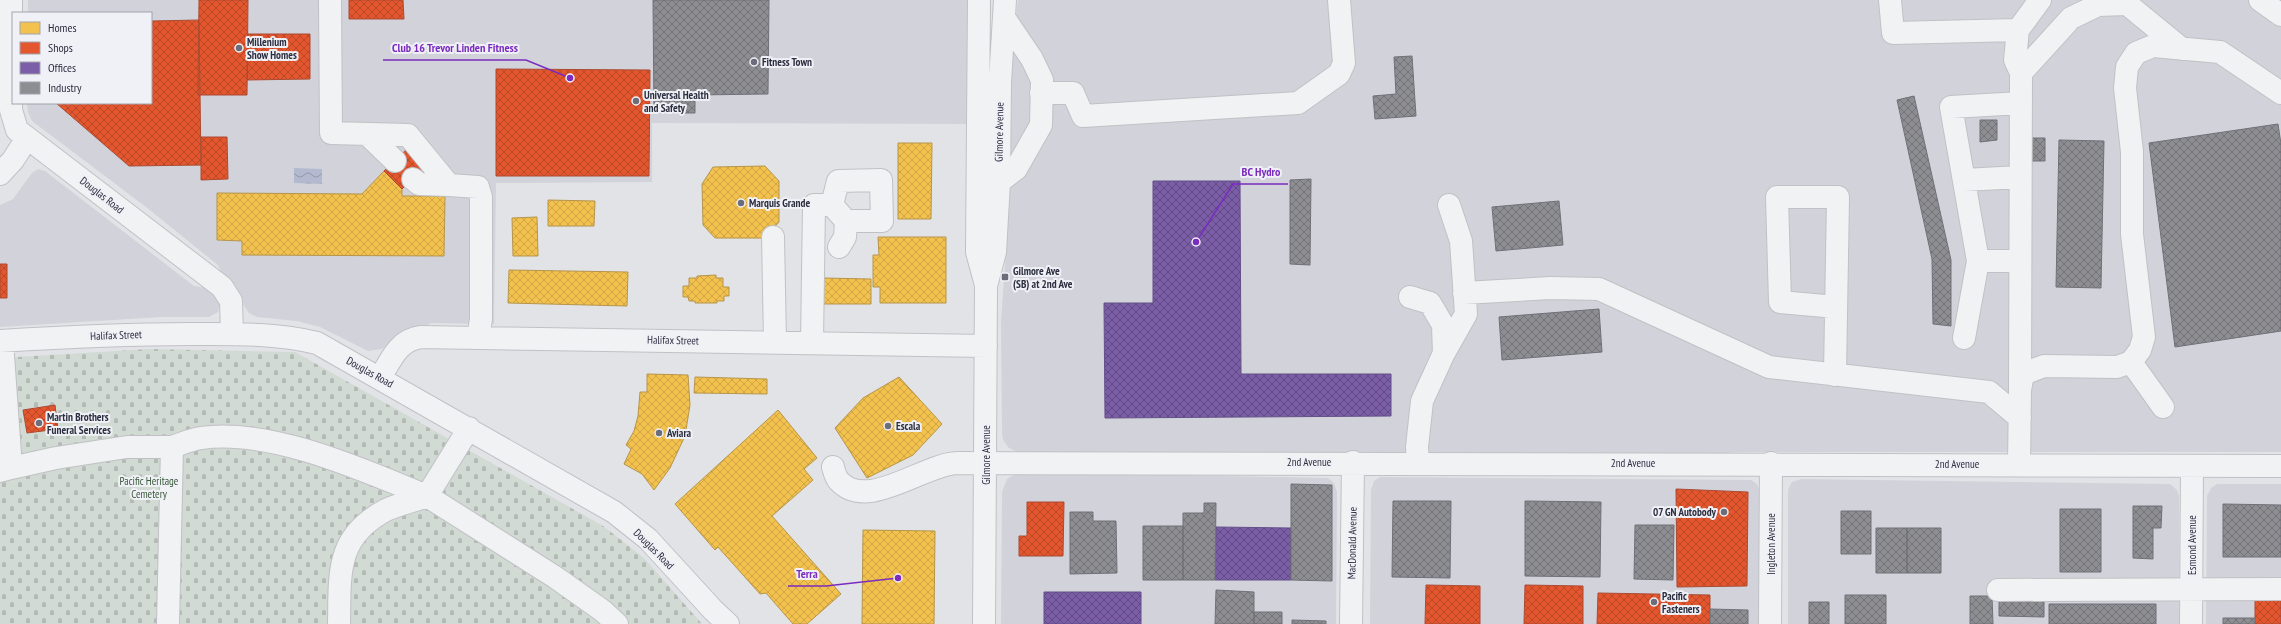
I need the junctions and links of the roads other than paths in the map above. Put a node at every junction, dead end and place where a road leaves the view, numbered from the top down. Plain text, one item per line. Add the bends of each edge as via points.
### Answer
1 (11, 0) edge
2 (330, 0) edge
3 (979, 0) edge
4 (1339, 0) edge
5 (1890, 0) edge
6 (2040, 0) edge
7 (2260, 0) edge
8 (2136, 7) edge
9 (1005, 9) edge
10 (2281, 15) edge
11 (2018, 30) junction
12 (2182, 49) junction
13 (2021, 73) junction
14 (1041, 93) junction
15 (2281, 93) edge
16 (2021, 103) junction
17 (367, 134) junction
18 (27, 138) junction
19 (395, 161) dead end
20 (0, 174) edge
21 (2020, 177) junction
22 (413, 178) dead end
23 (1964, 180) junction
24 (999, 182) junction
25 (449, 185) junction
26 (1449, 205) dead end
27 (773, 237) dead end
28 (839, 247) dead end
29 (1978, 261) junction
30 (2020, 261) junction
31 (986, 286) junction
32 (1464, 293) junction
33 (1410, 297) dead end
34 (1836, 307) junction
35 (232, 334) junction
36 (478, 338) junction
37 (1964, 338) dead end
38 (1, 341) edge
39 (775, 342) junction
40 (812, 342) junction
41 (986, 346) junction
42 (1444, 353) junction
43 (2131, 362) junction
44 (1835, 375) junction
45 (380, 378) junction
46 (2020, 390) junction
47 (2163, 407) dead end
48 (2020, 418) junction
49 (469, 428) junction
50 (172, 447) junction
51 (986, 462) junction
52 (1354, 462) junction
53 (1418, 463) junction
54 (1771, 463) junction
55 (2019, 465) junction
56 (2192, 466) junction
57 (2281, 466) edge
58 (833, 467) dead end
59 (6, 469) edge
60 (427, 496) junction
61 (2192, 589) junction
62 (1998, 590) dead end
63 (2281, 590) edge
64 (168, 624) edge
65 (339, 624) edge
66 (617, 624) edge
67 (728, 624) edge
68 (984, 624) edge
69 (1351, 624) edge
70 (1770, 624) edge
71 (2191, 624) edge

1 - 18 street, Douglas Road via 12,116 17,130
2 - 17 street via 331,133
3 - 31 street, Gilmore Avenue via 977,252
4 - 14 street via 1344,64 1339,74 1298,103 1083,116 1073,93
5 - 11 street via 1893,33
6 - 11 street
7 - 10 street
8 - 12 street
8 - 13 street via 2127,4 2098,5 2071,18
9 - 14 street via 1042,80
9 - 24 street, Gilmore Avenue via 1000,82
11 - 13 street via 2015,60
12 - 15 street via 2220,52
12 - 43 street via 2153,46 2136,54 2128,67 2125,88 2132,152 2132,234 2144,337 2140,350
13 - 16 street
14 - 24 street via 1041,125 1016,169
16 - 21 street
16 - 23 street via 1950,107
17 - 19 street
17 - 25 street via 408,135
18 - 20 street
18 - 35 street, Douglas Road via 222,287 232,301
21 - 23 street
21 - 30 street
22 - 25 street via 419,184
23 - 29 street
24 - 31 street, Gilmore Avenue via 995,252
25 - 36 street via 478,187 481,197 481,319
26 - 32 street
27 - 39 street
28 - 40 street via 845,237 839,213 814,205
29 - 30 street
29 - 37 street
30 - 46 street
31 - 41 street, Gilmore Avenue
32 - 42 street via 1466,314
32 - 44 street via 1550,288 1599,290 1769,367
33 - 42 street via 1430,303 1443,325
34 - 34 street via 1838,197 1777,198 1780,302
34 - 44 street
35 - 38 street, Halifax Street via 140,334
35 - 45 street, Douglas Road via 289,336 317,342
36 - 39 street, Halifax Street
36 - 45 street, Halifax Street via 410,339 400,346
38 - 59 street
39 - 40 street, Halifax Street
40 - 41 street, Halifax Street
41 - 51 street, Gilmore Avenue
42 - 53 street via 1422,401 1416,447
43 - 46 street via 2117,367 2044,366 2024,374
43 - 47 street
44 - 48 street via 1989,392
45 - 49 street, Douglas Road
46 - 48 street
48 - 55 street
49 - 60 street
49 - 67 street, Douglas Road via 614,512 648,539 712,610
50 - 59 street via 127,447
50 - 60 street via 201,438 231,437 277,443 322,456
50 - 64 street
51 - 52 street, 2nd Avenue
51 - 58 street, 2nd Avenue via 950,463 925,470 896,485 868,492 852,489 839,481
51 - 68 street, Gilmore Avenue
52 - 53 street, 2nd Avenue
52 - 69 street, MacDonald Avenue
53 - 54 street, 2nd Avenue
54 - 55 street, 2nd Avenue
54 - 70 street, Ingleton Avenue
55 - 56 street, 2nd Avenue
56 - 57 street, 2nd Avenue
56 - 61 street, Esmond Avenue
60 - 65 street via 387,510 364,524 349,541 342,566
60 - 66 street via 603,611
61 - 62 street
61 - 63 street
61 - 71 street, Esmond Avenue

